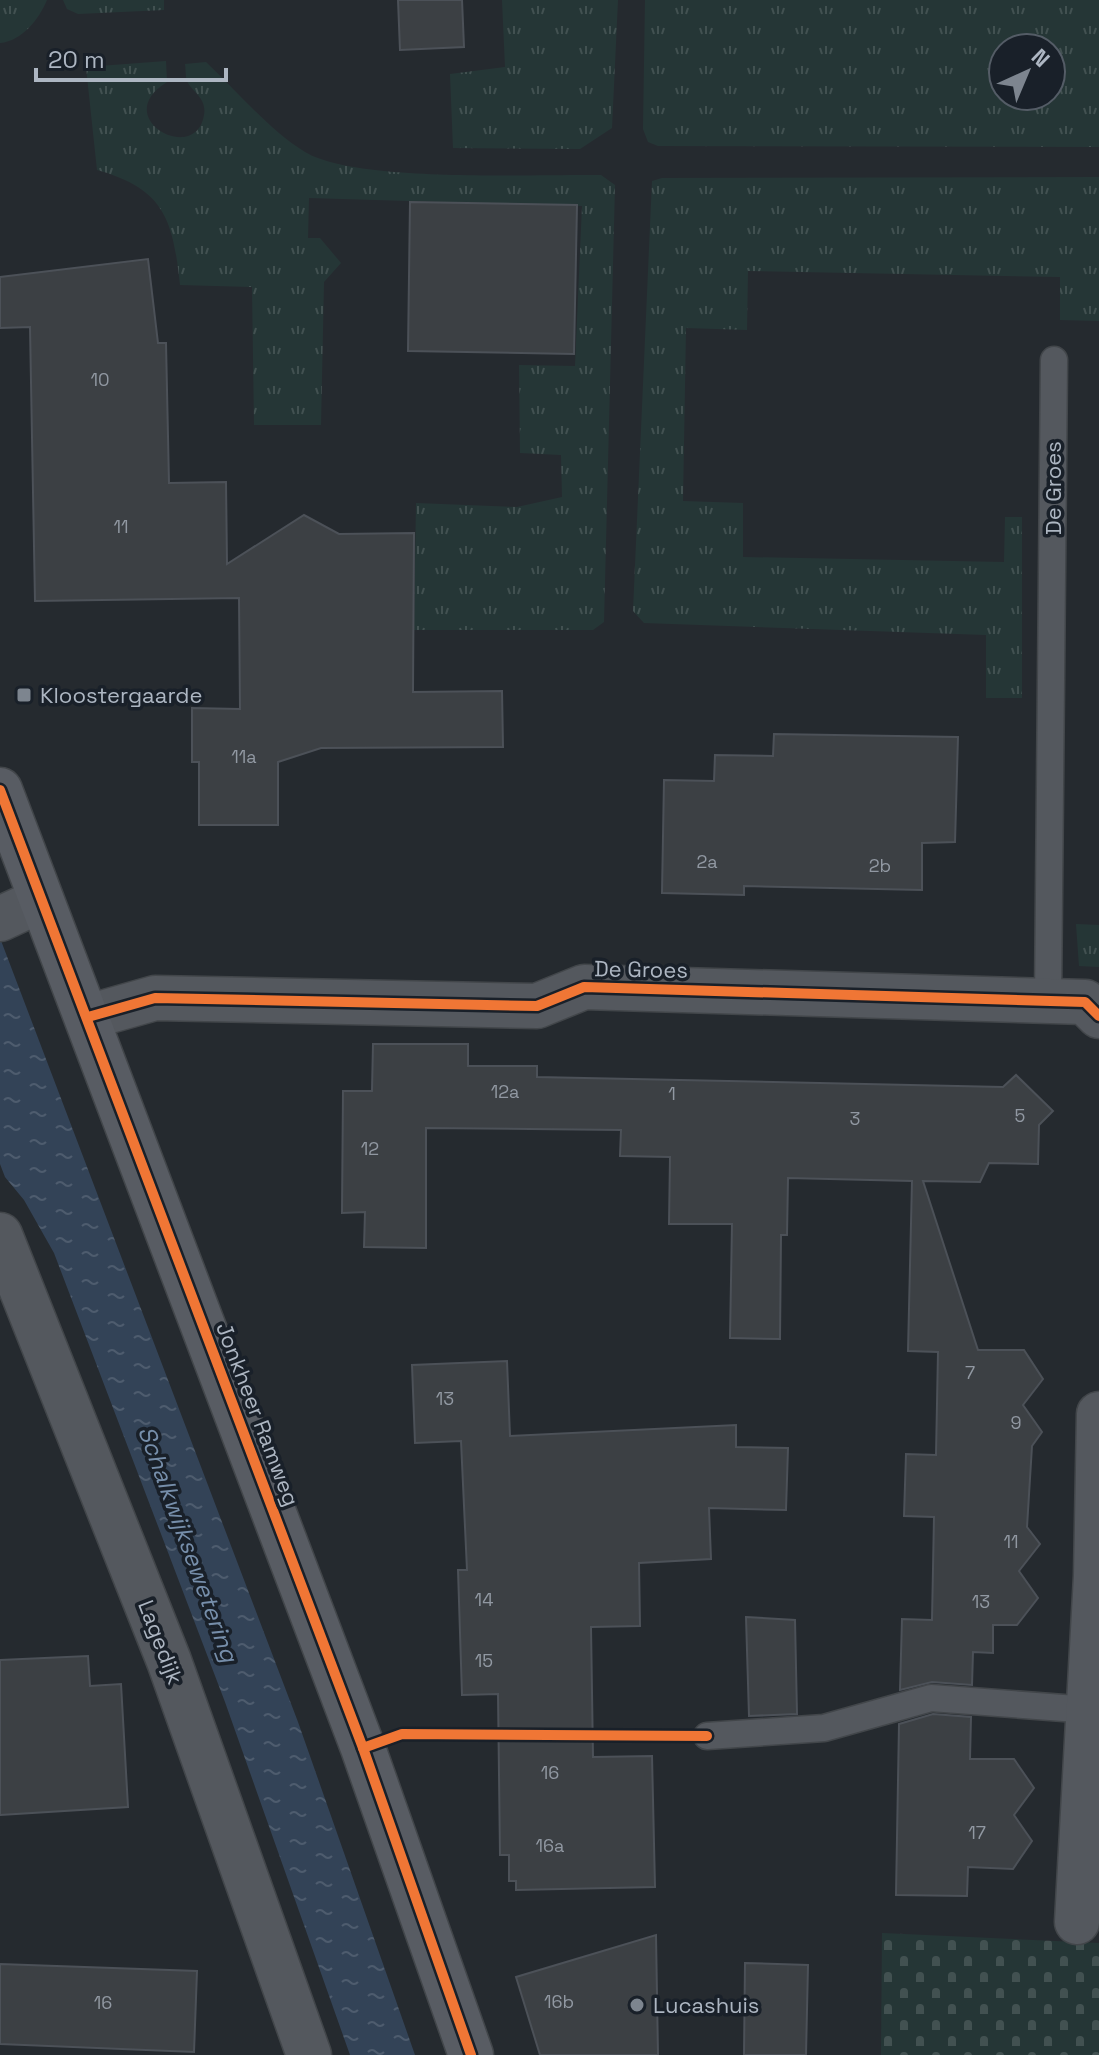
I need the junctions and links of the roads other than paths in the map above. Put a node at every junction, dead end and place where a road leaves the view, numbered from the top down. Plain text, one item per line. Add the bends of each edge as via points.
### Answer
1 (1054, 360) dead end
2 (0, 790) edge
3 (19, 911) edge
4 (1048, 1000) junction
5 (1099, 1016) edge
6 (88, 1017) junction
7 (0, 1235) edge
8 (1099, 1414) edge
9 (1098, 1576) edge
10 (1090, 1710) junction
11 (707, 1736) dead end
12 (1077, 1922) dead end
13 (309, 2055) edge
14 (471, 2055) edge

1 - 4 lane, De Groes
2 - 3 street, Jonkheer Ramweg
3 - 6 street, Jonkheer Ramweg
4 - 5 street, De Groes via 1085,1002
4 - 6 street, De Groes via 584,987 537,1006 155,998
6 - 14 street, Jonkheer Ramweg via 363,1748
7 - 13 street, Lagedijk via 169,1661
8 - 9 street
9 - 10 street
10 - 11 lane via 931,1698 824,1728
10 - 12 street

